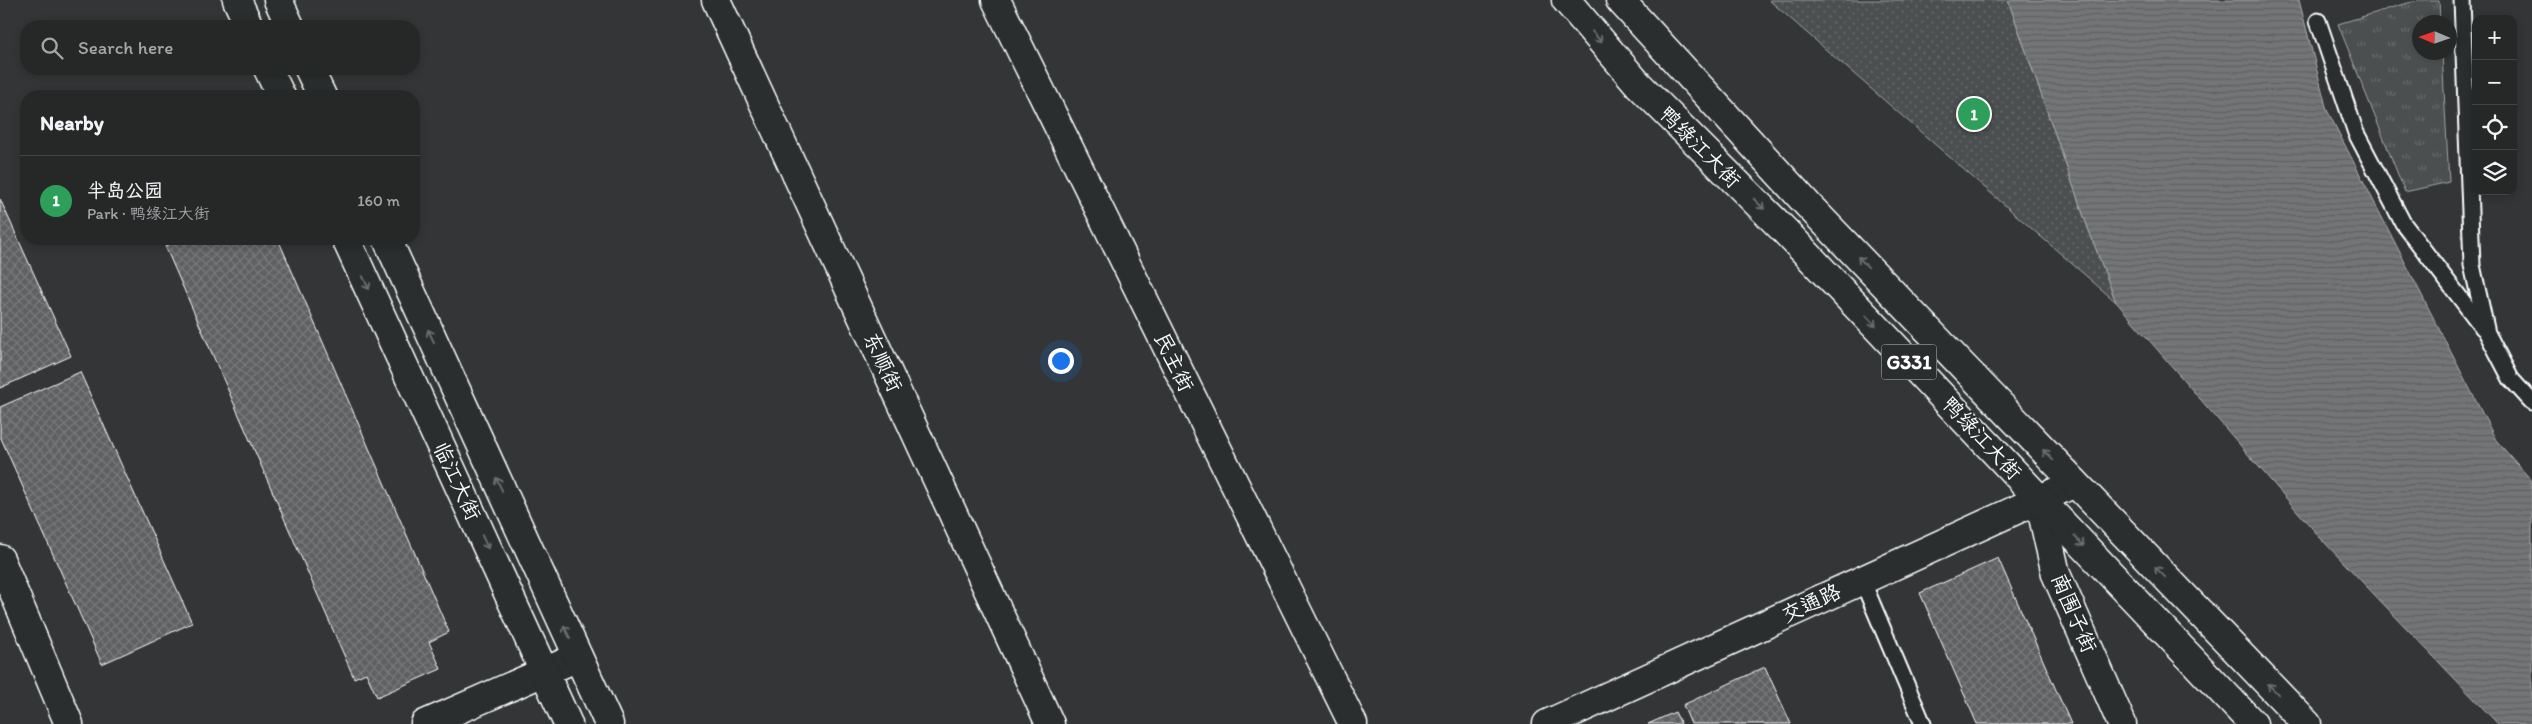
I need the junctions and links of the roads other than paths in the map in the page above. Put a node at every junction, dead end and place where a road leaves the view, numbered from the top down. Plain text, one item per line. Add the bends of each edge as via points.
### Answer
1 (237, 0) edge
2 (278, 0) edge
3 (716, 0) edge
4 (996, 0) edge
5 (1566, 0) edge
6 (1620, 0) edge
7 (2462, 0) edge
8 (246, 20) edge
9 (287, 20) edge
10 (2318, 21) dead end
11 (271, 75) edge
12 (312, 75) edge
13 (278, 90) edge
14 (319, 90) edge
15 (349, 245) edge
16 (390, 245) edge
17 (2487, 333) junction
18 (2532, 402) edge
19 (2075, 483) junction
20 (2039, 499) junction
21 (0, 559) edge
22 (1862, 580) junction
23 (578, 657) junction
24 (545, 673) junction
25 (69, 724) edge
26 (425, 724) edge
27 (568, 724) edge
28 (609, 724) edge
29 (1050, 724) edge
30 (1353, 724) edge
31 (1547, 724) edge
32 (1923, 724) edge
33 (2122, 724) edge
34 (2253, 724) edge
35 (2307, 724) edge

1 - 8 main road
2 - 9 main road
3 - 29 main road, 东顺街
4 - 30 main road, 民主街
5 -> 20 main road, 鸭绿江大街 / G331 via 1638,84 1786,232
19 -> 6 main road, 鸭绿江大街 / G331 via 1801,198
7 - 17 lane via 2472,265
10 - 17 lane via 2356,133 2404,223
11 - 13 main road
12 - 14 main road
15 -> 24 main road, 临江大街
23 -> 16 main road, 临江大街
17 - 18 lane via 2511,379
19 - 20 main road, 交通路
35 -> 19 main road, 鸭绿江大街 / G331
20 - 22 main road, 交通路
20 - 33 main road, 南围子街 via 2056,574
20 -> 34 main road, 鸭绿江大街 / G331
21 - 25 main road
22 - 31 main road, 交通路
22 - 32 lane
23 - 24 main road
23 - 28 main road, 临江大街
24 - 26 main road
24 - 27 main road, 临江大街

